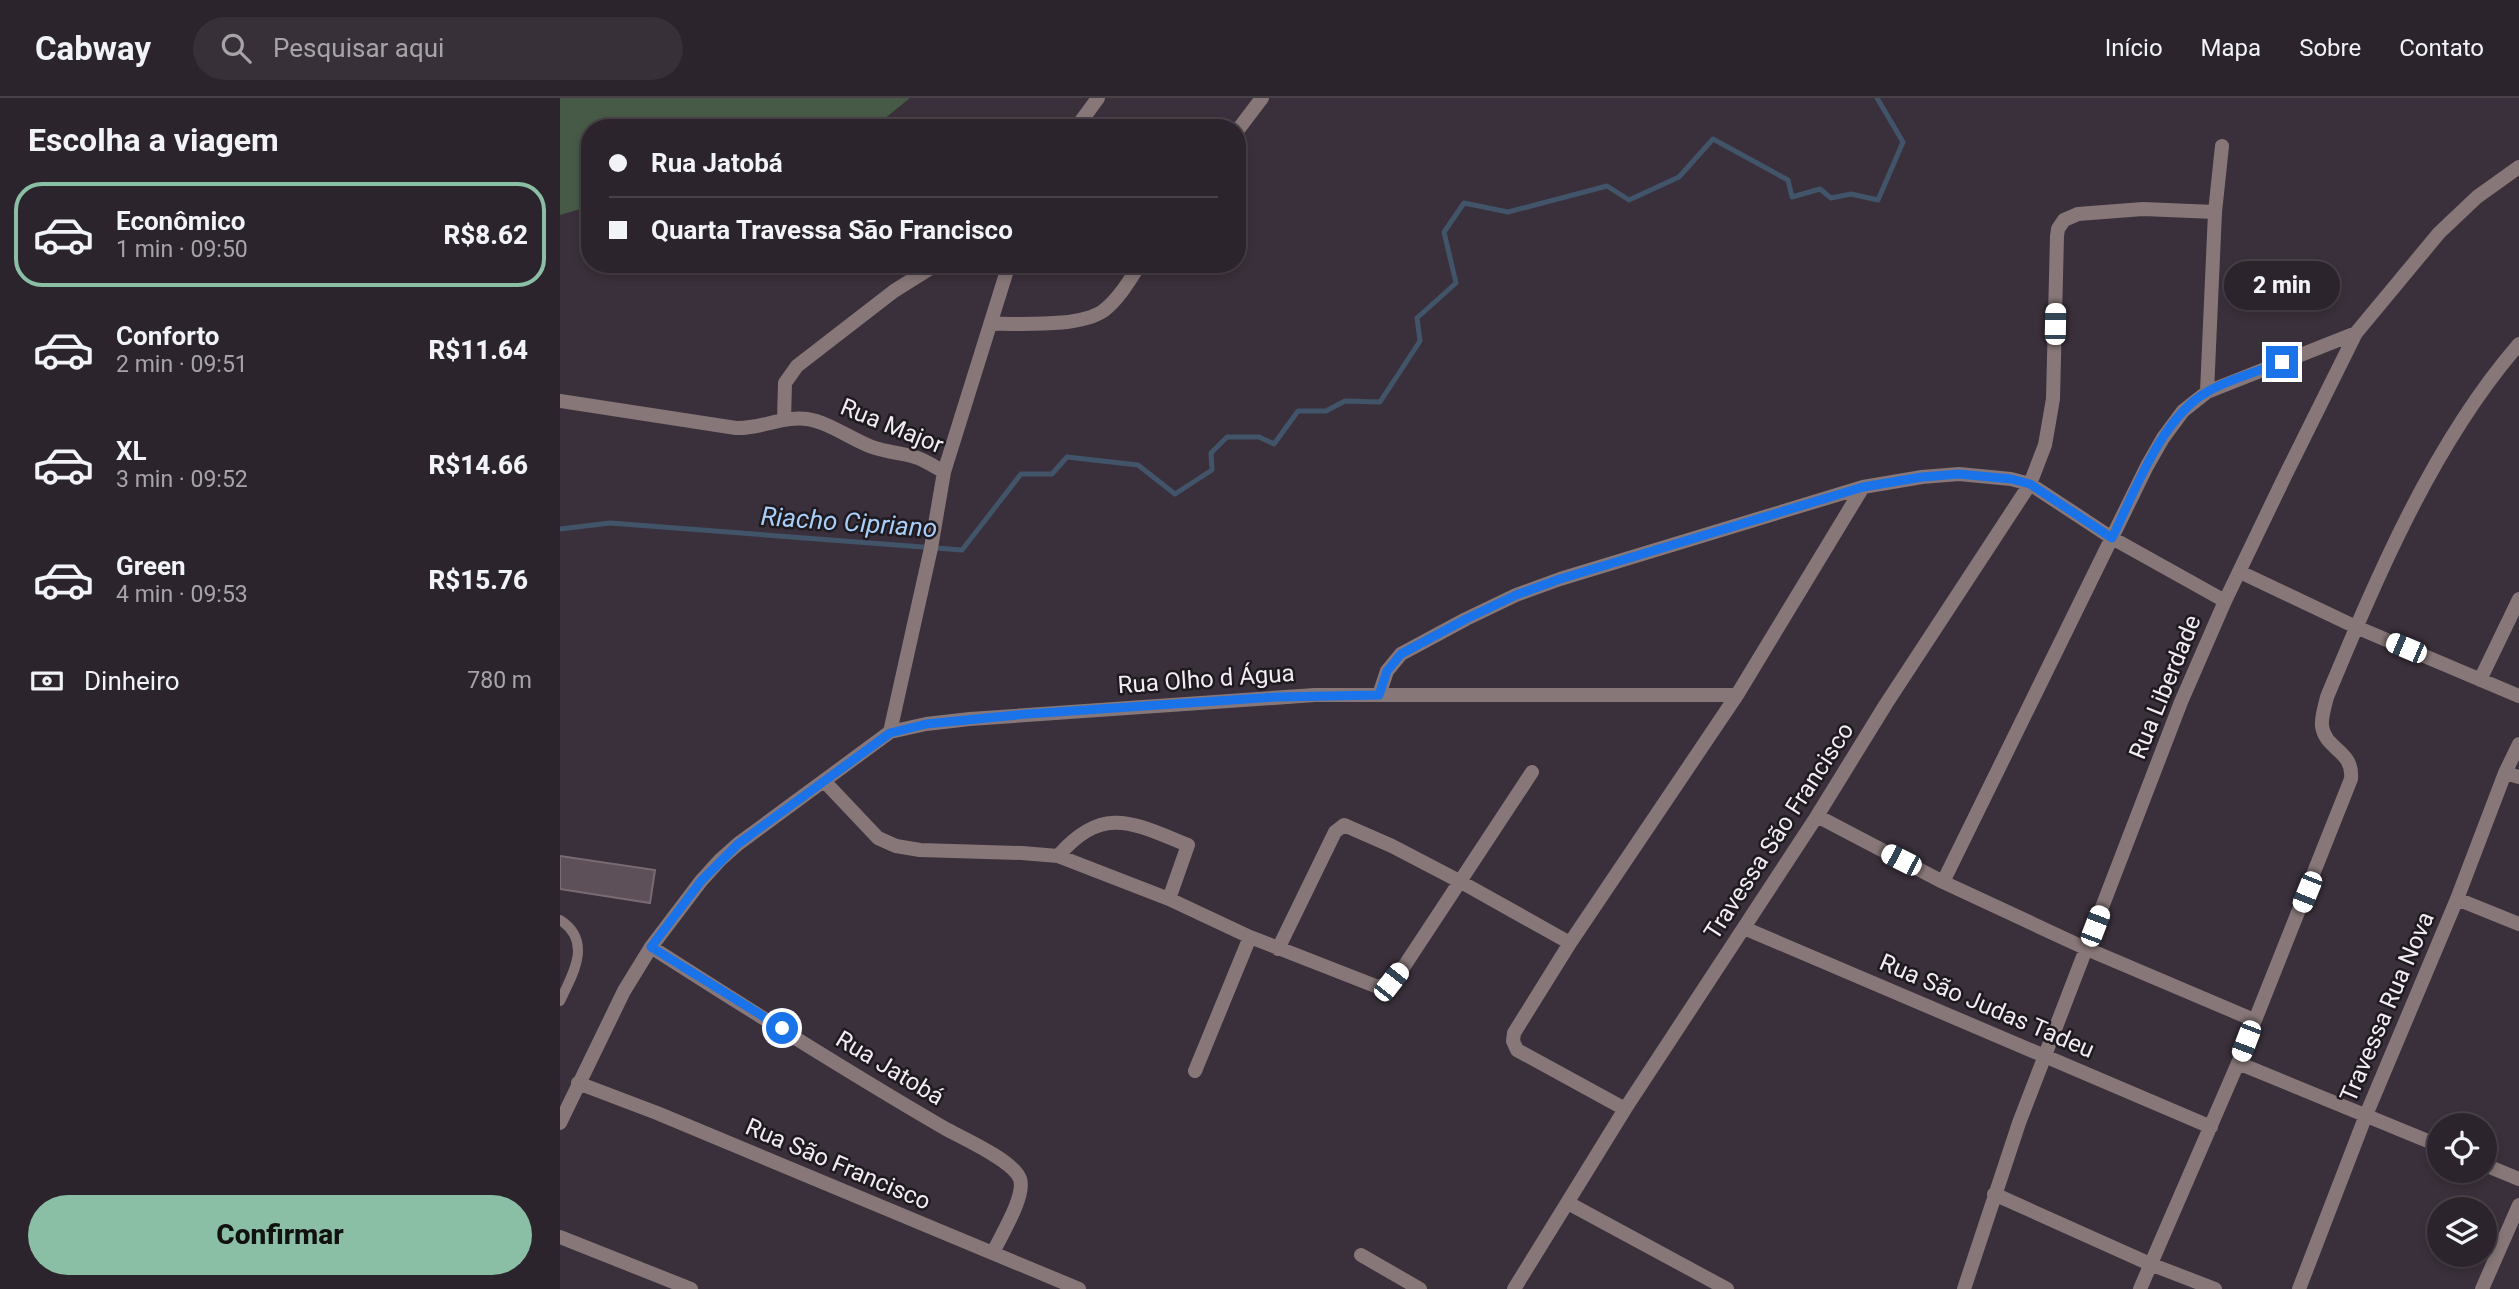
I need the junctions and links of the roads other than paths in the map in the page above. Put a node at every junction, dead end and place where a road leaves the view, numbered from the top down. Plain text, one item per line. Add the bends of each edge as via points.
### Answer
1 (1098, 98) edge
2 (1262, 98) edge
3 (1083, 119) edge
4 (1246, 119) edge
5 (2222, 146) dead end
6 (2519, 167) edge
7 (2215, 212) junction
8 (923, 273) edge
9 (1006, 273) edge
10 (1133, 273) edge
11 (990, 324) junction
12 (2357, 333) junction
13 (2519, 344) edge
14 (2207, 392) junction
15 (560, 401) edge
16 (784, 420) junction
17 (944, 472) junction
18 (2030, 484) junction
19 (1863, 487) junction
20 (2112, 538) junction
21 (2240, 572) junction
22 (2519, 599) edge
23 (2225, 601) junction
24 (2356, 627) junction
25 (2480, 680) junction
26 (1379, 695) junction
27 (1737, 695) junction
28 (2519, 696) edge
29 (890, 733) junction
30 (2519, 744) edge
31 (1532, 772) dead end
32 (2512, 775) edge
33 (825, 782) junction
34 (1817, 816) junction
35 (1058, 856) junction
36 (1461, 882) junction
37 (1943, 882) junction
38 (1169, 898) junction
39 (2457, 898) junction
40 (560, 920) edge
41 (2519, 924) edge
42 (1744, 928) junction
43 (1250, 937) junction
44 (1570, 943) junction
45 (651, 947) junction
46 (1278, 948) junction
47 (2087, 948) junction
48 (560, 1001) edge
49 (2254, 1020) junction
50 (2045, 1055) junction
51 (2238, 1063) junction
52 (1195, 1071) dead end
53 (578, 1083) junction
54 (1625, 1110) junction
55 (2366, 1115) junction
56 (560, 1123) edge
57 (2211, 1127) junction
58 (2427, 1141) edge
59 (2497, 1170) edge
60 (2519, 1179) edge
61 (1994, 1194) junction
62 (1568, 1203) junction
63 (2519, 1205) edge
64 (560, 1237) edge
65 (993, 1253) junction
66 (1361, 1255) dead end
67 (2150, 1264) junction
68 (691, 1289) edge
69 (1079, 1289) edge
70 (1420, 1289) edge
71 (1514, 1289) edge
72 (1727, 1289) edge
73 (1964, 1289) edge
74 (2140, 1289) edge
75 (2215, 1289) edge
76 (2299, 1289) edge
77 (2482, 1289) edge

1 - 3 street
2 - 4 street
5 - 7 street
6 - 12 street, Rua Liberdade via 2477,197 2439,233
7 - 14 street
7 - 18 street, Travessa São Francisco via 2109,211 2069,217 2060,226 2051,410 2045,445
8 - 16 street via 797,366 785,383
9 - 11 street
10 - 11 street via 1112,302 1089,317
11 - 17 street
12 - 14 street
12 - 21 street, Rua Liberdade
13 - 24 street via 2435,466
14 - 20 street via 2183,411 2163,438
15 - 16 street, Rua Major via 736,428
16 - 17 street, Rua Major via 822,422 875,448 918,457
17 - 29 street, Rua Major
18 - 19 street via 1959,474
18 - 20 street
18 - 34 street, Travessa São Francisco
19 - 26 street via 1516,595 1401,654 1387,671
19 - 27 street
20 - 23 street
20 - 37 street
21 - 23 street, Rua Liberdade
21 - 24 street
22 - 25 street
23 - 47 street, Rua Liberdade via 2181,702
24 - 25 street
24 - 49 street via 2321,723 2329,740 2350,761 2351,779
25 - 28 street
26 - 27 street, Rua Olho d Água
26 - 29 street, Rua Olho d Água via 1041,713 926,724
27 - 44 street
29 - 33 street
30 - 32 street, Travessa Rua Nova
31 - 36 street
32 - 39 street, Travessa Rua Nova
33 - 35 street via 878,838 896,846
33 - 45 street via 720,860
34 - 37 street
34 - 42 street, Travessa São Francisco
35 - 38 street
35 - 38 street via 1094,827 1111,822 1142,826 1188,845
36 - 44 street
36 - 46 street via 1386,986 1367,985
36 - 46 street via 1341,826
37 - 47 street
38 - 43 street
39 - 41 street
39 - 55 street, Travessa Rua Nova
40 - 48 lane via 575,934 579,947 577,964
42 - 50 street, Rua São Judas Tadeu
42 - 54 street, Travessa São Francisco
43 - 46 street
43 - 52 street
44 - 54 street via 1519,1023 1513,1041 1517,1049
45 - 53 street
45 - 65 street, Rua Jatobá via 1016,1172 1021,1185 1017,1203
47 - 49 street
47 - 50 street, Rua Liberdade
49 - 51 street
50 - 57 street, Rua São Judas Tadeu
50 - 61 street, Rua Liberdade
51 - 55 street
51 - 57 street
53 - 56 street
53 - 65 street, Rua São Francisco
54 - 62 street, Travessa São Francisco
55 - 58 street
55 - 76 street, Travessa Rua Nova
57 - 67 street
59 - 60 street
61 - 67 street
61 - 73 street, Rua Liberdade
62 - 71 street, Travessa São Francisco
62 - 72 street
63 - 77 street
64 - 68 street
65 - 69 street, Rua São Francisco
66 - 70 street
67 - 74 street
67 - 75 street

